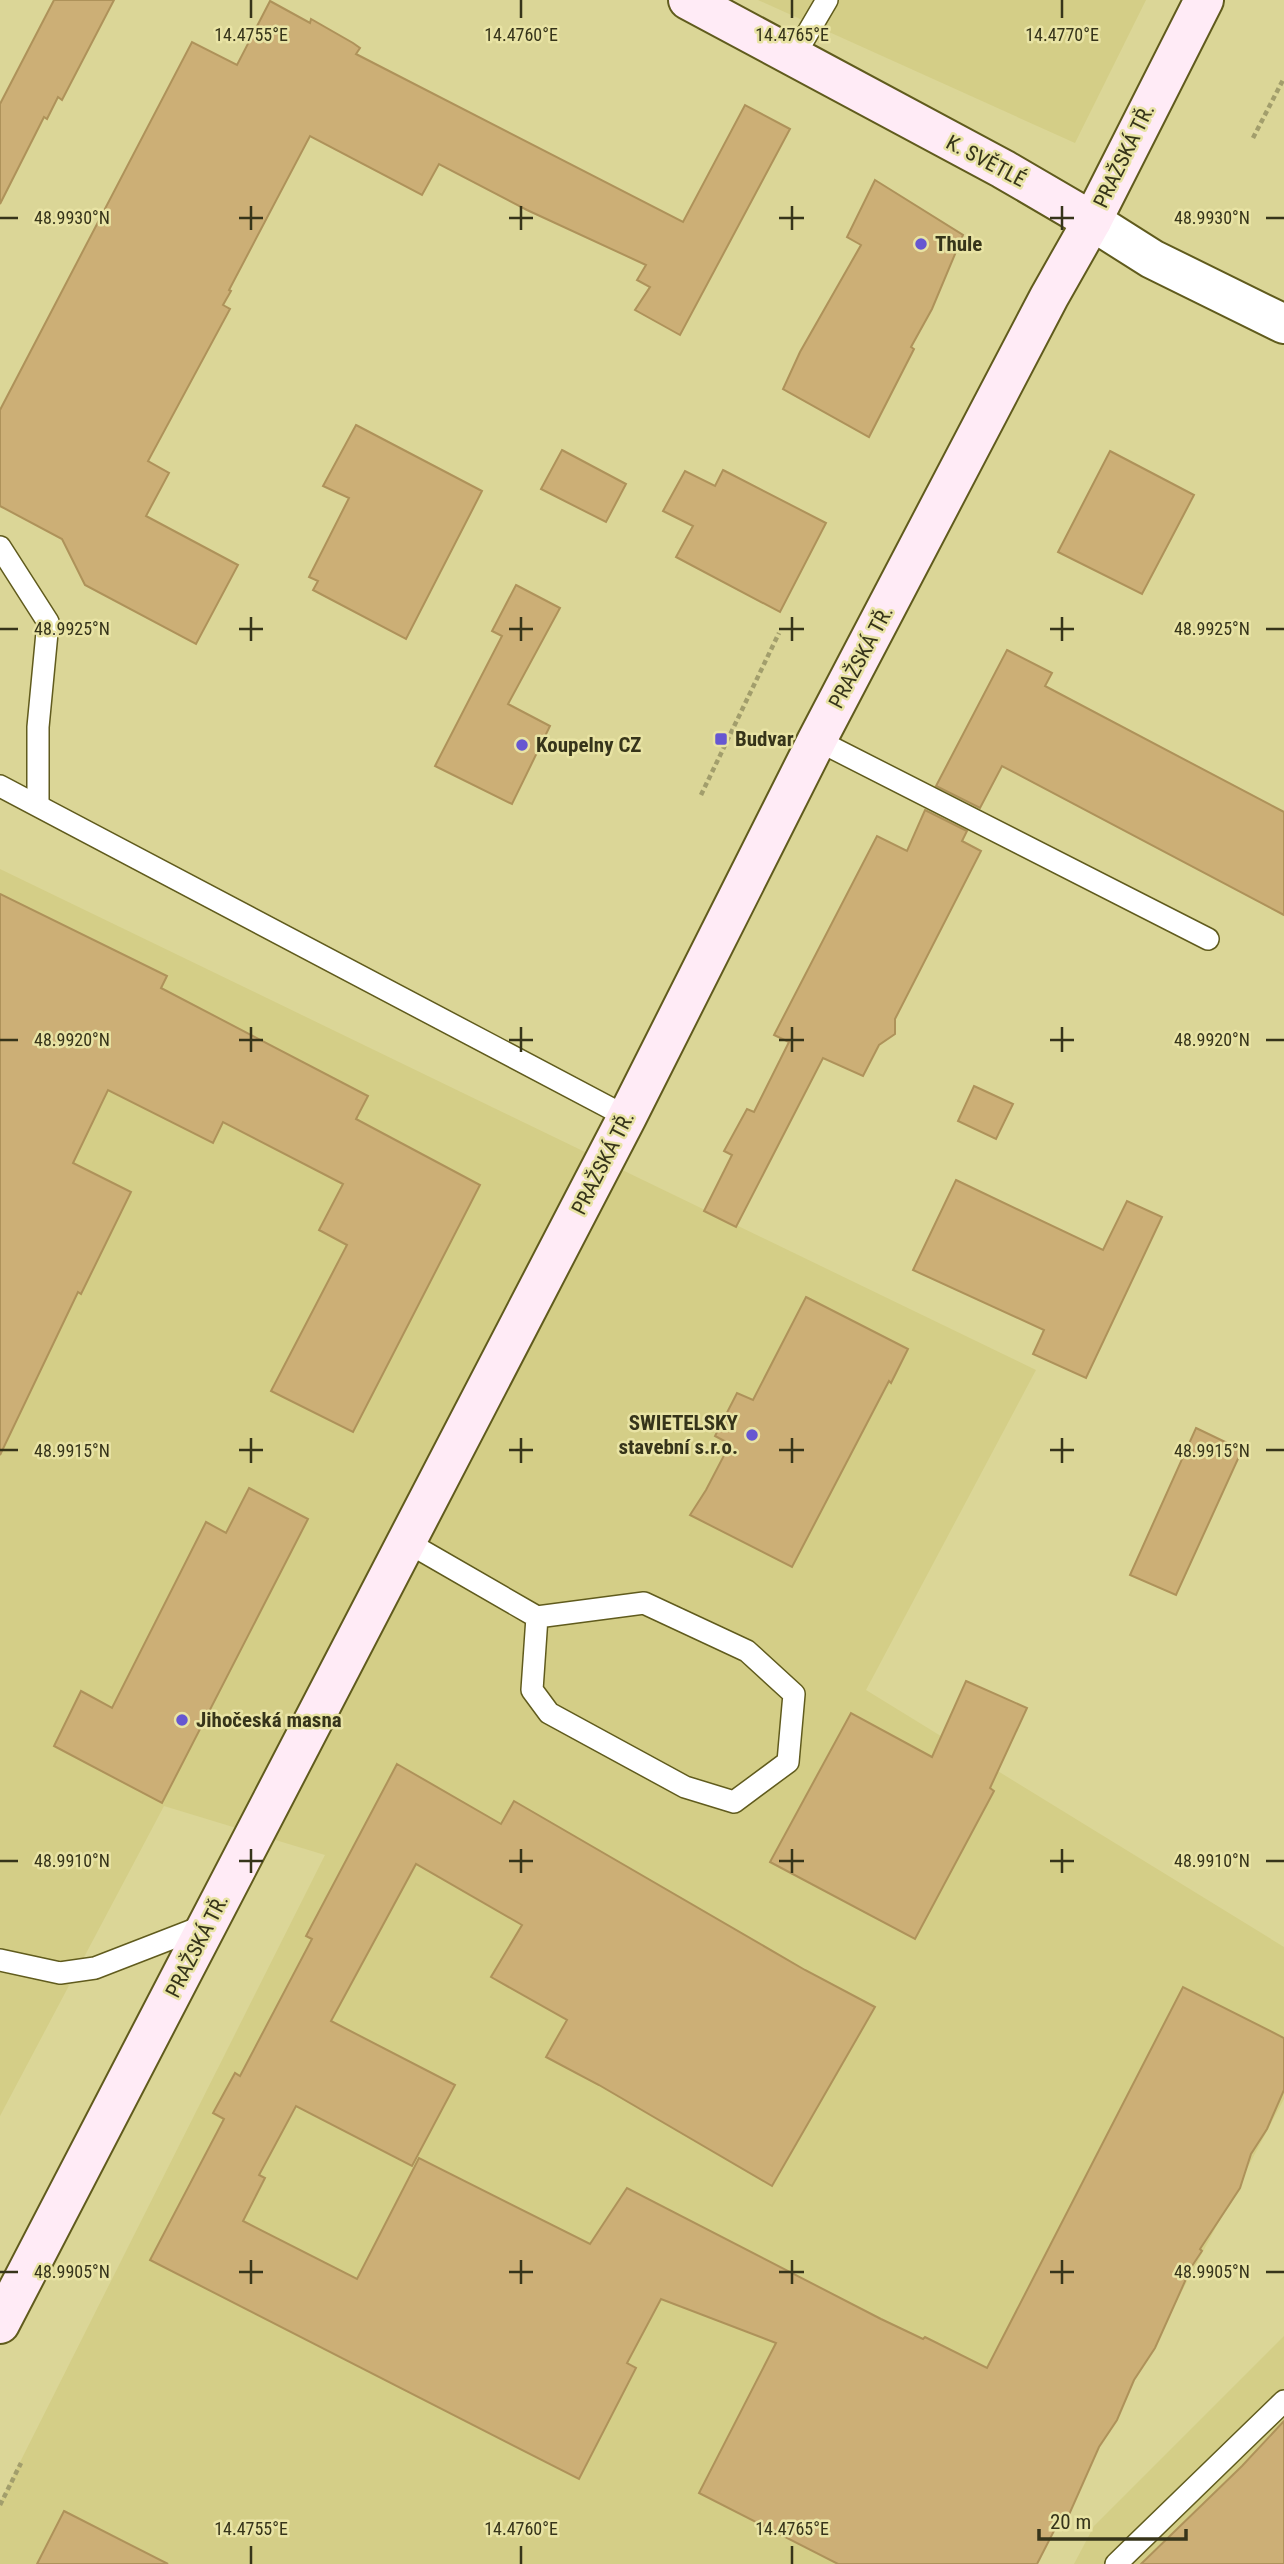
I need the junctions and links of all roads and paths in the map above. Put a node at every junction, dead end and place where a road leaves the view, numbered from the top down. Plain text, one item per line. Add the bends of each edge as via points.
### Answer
1 (688, 0) edge
2 (827, 0) edge
3 (1204, 0) edge
4 (793, 58) junction
5 (1284, 78) edge
6 (1253, 138) dead end
7 (1092, 221) junction
8 (1284, 324) edge
9 (0, 547) edge
10 (779, 633) dead end
11 (817, 740) junction
12 (0, 786) edge
13 (701, 795) dead end
14 (38, 805) junction
15 (1208, 939) dead end
16 (627, 1117) junction
17 (407, 1542) junction
18 (537, 1617) junction
19 (208, 1924) junction
20 (0, 1960) edge
21 (0, 2324) edge
22 (1284, 2401) edge
23 (21, 2463) dead end
24 (0, 2505) edge
25 (1116, 2564) edge

1 - 4 main road, K. SVĚTLÉ
2 - 4 lane
3 - 7 main road, PRAŽSKÁ TŘ.
4 - 7 main road, K. SVĚTLÉ
5 - 6 path
7 - 8 street, K. SVĚTLÉ via 1163,265
7 - 11 main road, PRAŽSKÁ TŘ.
9 - 14 lane via 48,622 38,727
10 - 13 path
11 - 15 lane
11 - 16 main road, PRAŽSKÁ TŘ.
12 - 14 lane
14 - 16 lane
16 - 17 main road, PRAŽSKÁ TŘ.
17 - 18 lane
17 - 19 main road, PRAŽSKÁ TŘ.
18 - 18 lane via 531,1690 549,1713 685,1787 734,1802 788,1762 794,1694 747,1651 645,1603
19 - 20 lane via 95,1968 60,1973
19 - 21 main road, PRAŽSKÁ TŘ.
22 - 25 lane
23 - 24 path

